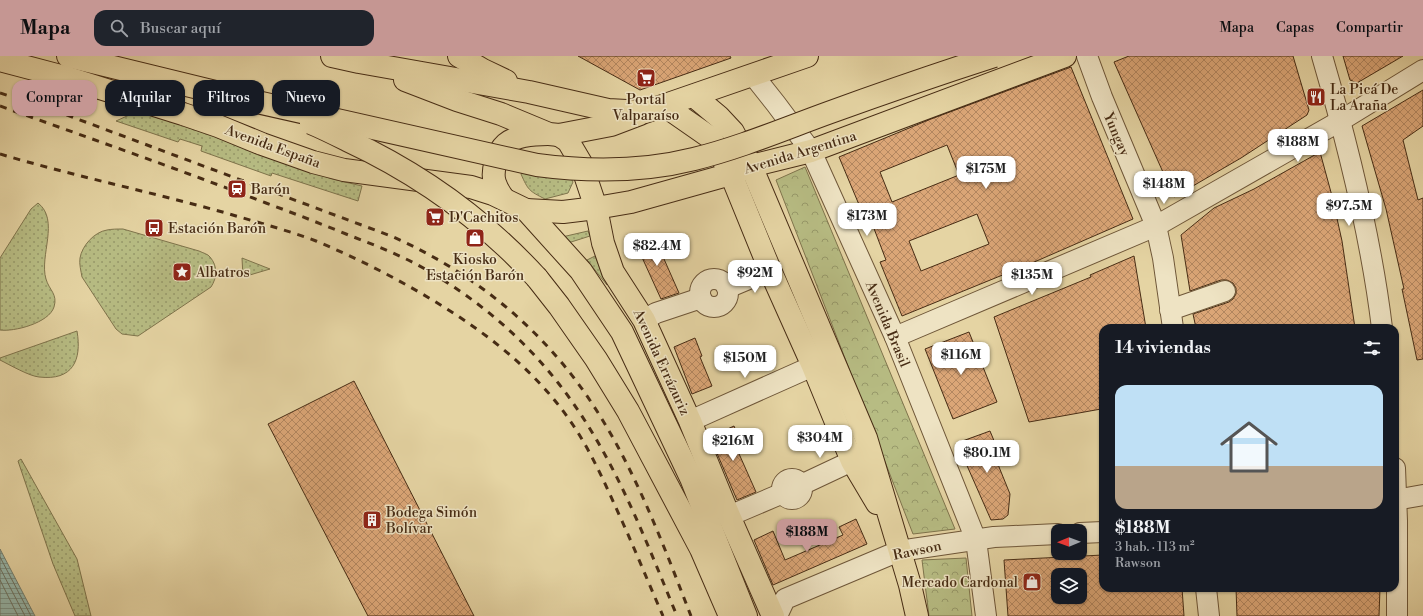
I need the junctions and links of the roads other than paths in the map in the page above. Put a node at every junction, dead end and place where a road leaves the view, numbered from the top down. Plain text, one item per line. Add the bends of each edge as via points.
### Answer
1 (68, 56) edge
2 (332, 56) edge
3 (459, 56) edge
4 (807, 56) edge
5 (994, 56) edge
6 (1065, 56) edge
7 (1087, 56) edge
8 (1322, 56) edge
9 (0, 60) edge
10 (359, 62) junction
11 (482, 63) edge
12 (1423, 70) edge
13 (753, 75) junction
14 (193, 87) edge
15 (529, 92) junction
16 (694, 96) junction
17 (264, 104) edge
18 (264, 106) edge
19 (665, 106) junction
20 (645, 112) junction
21 (1340, 121) junction
22 (554, 135) junction
23 (810, 151) junction
24 (751, 166) junction
25 (731, 174) junction
26 (504, 199) junction
27 (631, 202) junction
28 (596, 208) junction
29 (526, 210) junction
30 (1156, 226) junction
31 (603, 243) junction
32 (770, 270) junction
33 (1224, 291) dead end
34 (1172, 319) edge
35 (644, 320) junction
36 (1382, 324) edge
37 (895, 337) junction
38 (814, 366) junction
39 (690, 421) junction
40 (852, 461) junction
41 (1423, 495) edge
42 (1399, 499) edge
43 (729, 516) junction
44 (1099, 532) edge
45 (1087, 533) edge
46 (1051, 534) edge
47 (976, 540) junction
48 (896, 541) junction
49 (1206, 592) edge
50 (1397, 592) edge
51 (778, 610) edge
52 (730, 616) edge
53 (746, 616) edge
54 (917, 616) edge
55 (986, 616) edge
56 (1209, 616) edge
57 (1397, 616) edge

1 - 14 main road
2 - 10 main road
3 - 11 main road
4 - 13 main road
5 - 17 main road, bridge via 716,152 675,163 618,169 577,170 537,165
6 - 23 main road, Avenida Argentina
7 - 30 street, Yungay
8 - 21 street
9 - 26 main road, Avenida España via 130,96 313,162 344,170 471,187
10 - 15 main road
10 - 22 main road
11 - 15 main road
12 - 21 street
13 - 16 main road
13 - 23 street, Avenida Brasil
15 - 20 main road via 608,110
16 - 19 main road
16 - 24 main road via 720,117 733,132
18 - 52 main road, bridge via 316,125 400,167 478,222 518,257 559,306 628,411 701,549
19 - 20 main road
19 - 25 main road via 711,138
20 - 22 main road via 611,126
21 - 30 street
21 - 36 street via 1365,221 1378,287
22 - 26 main road via 536,134 506,144 494,172 494,181
22 - 28 main road, Avenida Errázuriz via 568,141 581,163
23 - 24 main road, Avenida Argentina
23 - 37 street, Avenida Brasil
24 - 25 main road, Avenida Argentina
24 - 48 main road via 866,438
25 - 27 main road, Avenida Argentina
25 - 32 main road
26 - 29 main road, Avenida España
27 - 28 main road, Avenida Argentina
27 - 31 main road via 610,229
28 - 29 main road, Avenida Argentina via 563,212
28 - 31 main road, Avenida Errázuriz
29 - 53 main road, Avenida Errázuriz via 581,271 622,332 691,478
30 - 34 street, Yungay
30 - 37 street
31 - 35 main road, Avenida Errázuriz via 613,272
32 - 35 street via 728,288 728,296 719,306 711,306 701,298 656,313
32 - 38 main road
33 - 34 street
35 - 39 main road, Avenida Errázuriz
37 - 47 street, Avenida Brasil
38 - 39 street
38 - 40 main road
39 - 43 main road, Avenida Errázuriz
40 - 43 street via 801,485 801,494 796,498 790,499 783,493
40 - 48 main road
41 - 42 street
43 - 51 main road, Avenida Errázuriz via 761,588
44 - 45 street
46 - 47 street, Rawson
47 - 48 street, Rawson
47 - 55 street, Avenida Brasil
48 - 51 street, Rawson
48 - 54 main road
49 - 56 street
50 - 57 street

